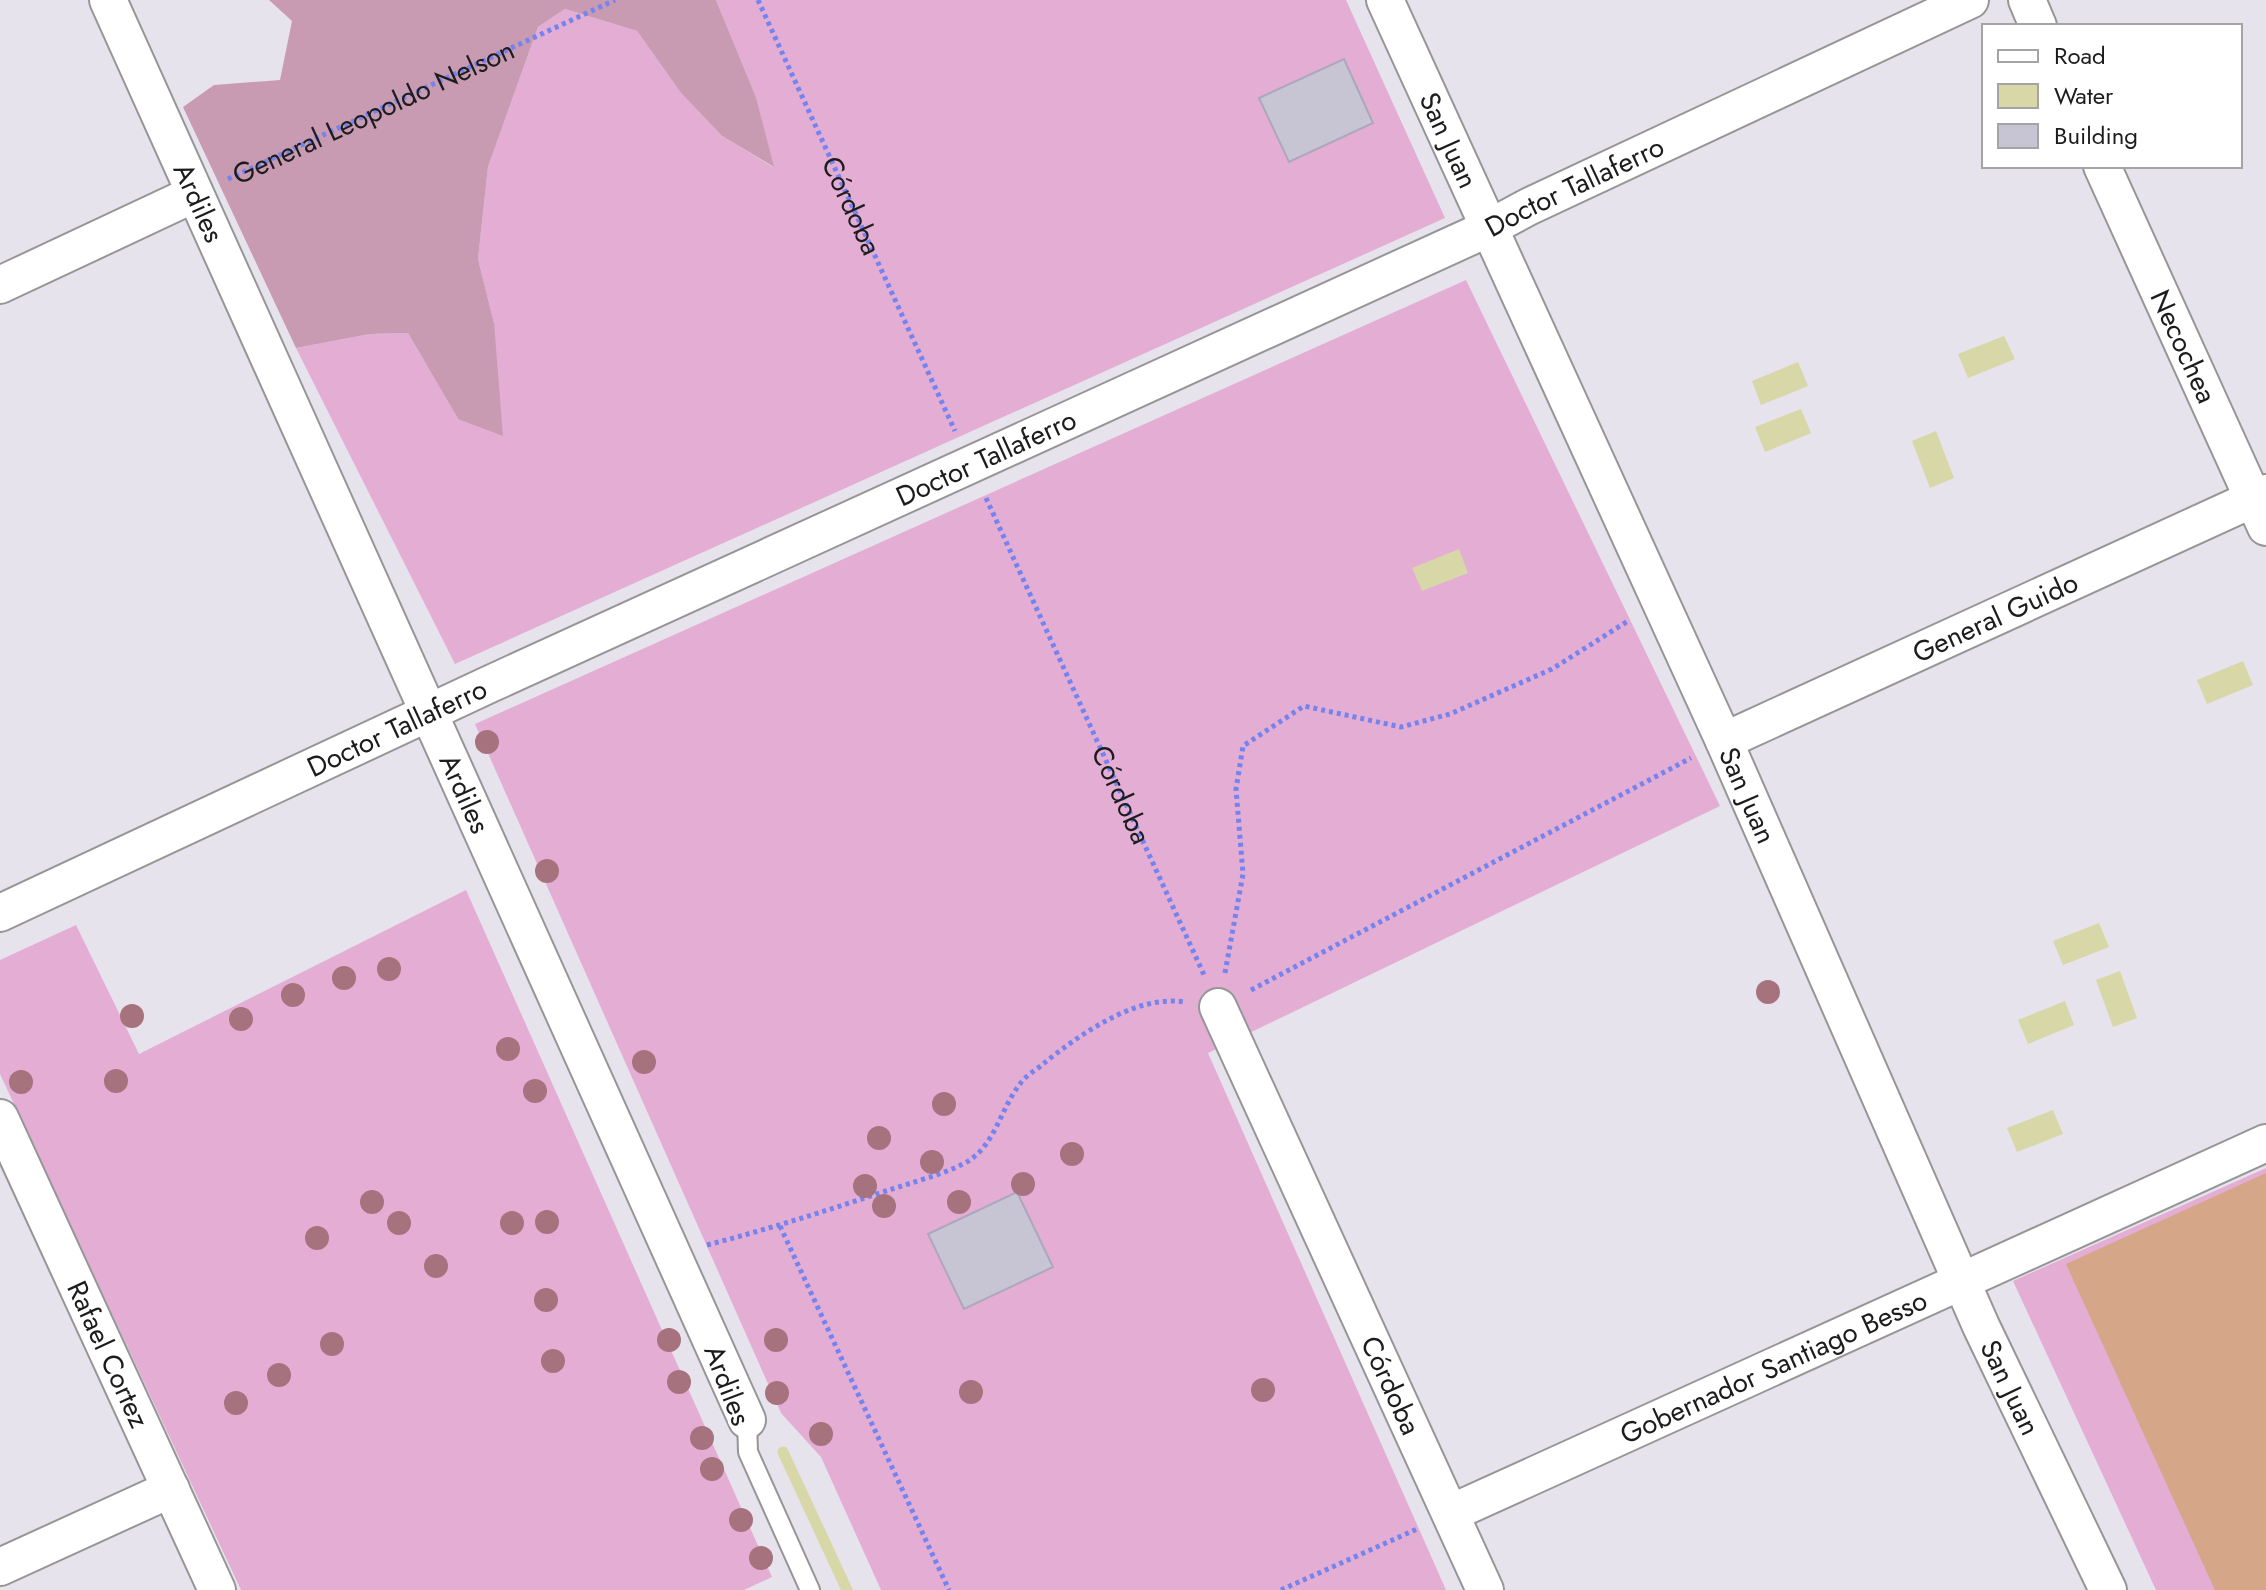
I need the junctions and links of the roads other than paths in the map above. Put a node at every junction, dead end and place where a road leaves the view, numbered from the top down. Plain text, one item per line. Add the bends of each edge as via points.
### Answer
1 (108, 0) edge
2 (1385, 0) edge
3 (1970, 0) edge
4 (2027, 0) edge
5 (2037, 24) edge
6 (2103, 168) edge
7 (194, 194) junction
8 (1489, 228) junction
9 (0, 285) edge
10 (2262, 506) edge
11 (428, 713) junction
12 (1724, 741) junction
13 (0, 913) edge
14 (1218, 1007) road end
15 (0, 1118) edge
16 (2266, 1143) edge
17 (1962, 1281) junction
18 (747, 1420) joint
19 (171, 1489) junction
20 (1451, 1513) junction
21 (0, 1567) edge
22 (217, 1590) edge
23 (810, 1590) edge
24 (1485, 1590) edge
25 (2108, 1590) edge

1 - 7 street, Ardiles
2 - 8 street, San Juan
3 - 8 street, Doctor Tallaferro
4 - 5 street
6 - 10 street, Necochea
7 - 9 street
7 - 11 street, Ardiles
8 - 11 street, Doctor Tallaferro
8 - 12 street, San Juan
10 - 12 street, General Guido
11 - 13 street, Doctor Tallaferro
11 - 18 street, Ardiles
12 - 17 street, San Juan
14 - 20 street, Córdoba
15 - 19 street, Rafael Cortez
16 - 17 street, Gobernador Santiago Besso
17 - 20 street, Gobernador Santiago Besso
17 - 25 street, San Juan
18 - 23 lane, Ardiles via 748,1452
19 - 21 street
19 - 22 street, Rafael Cortez
20 - 24 street, Córdoba

